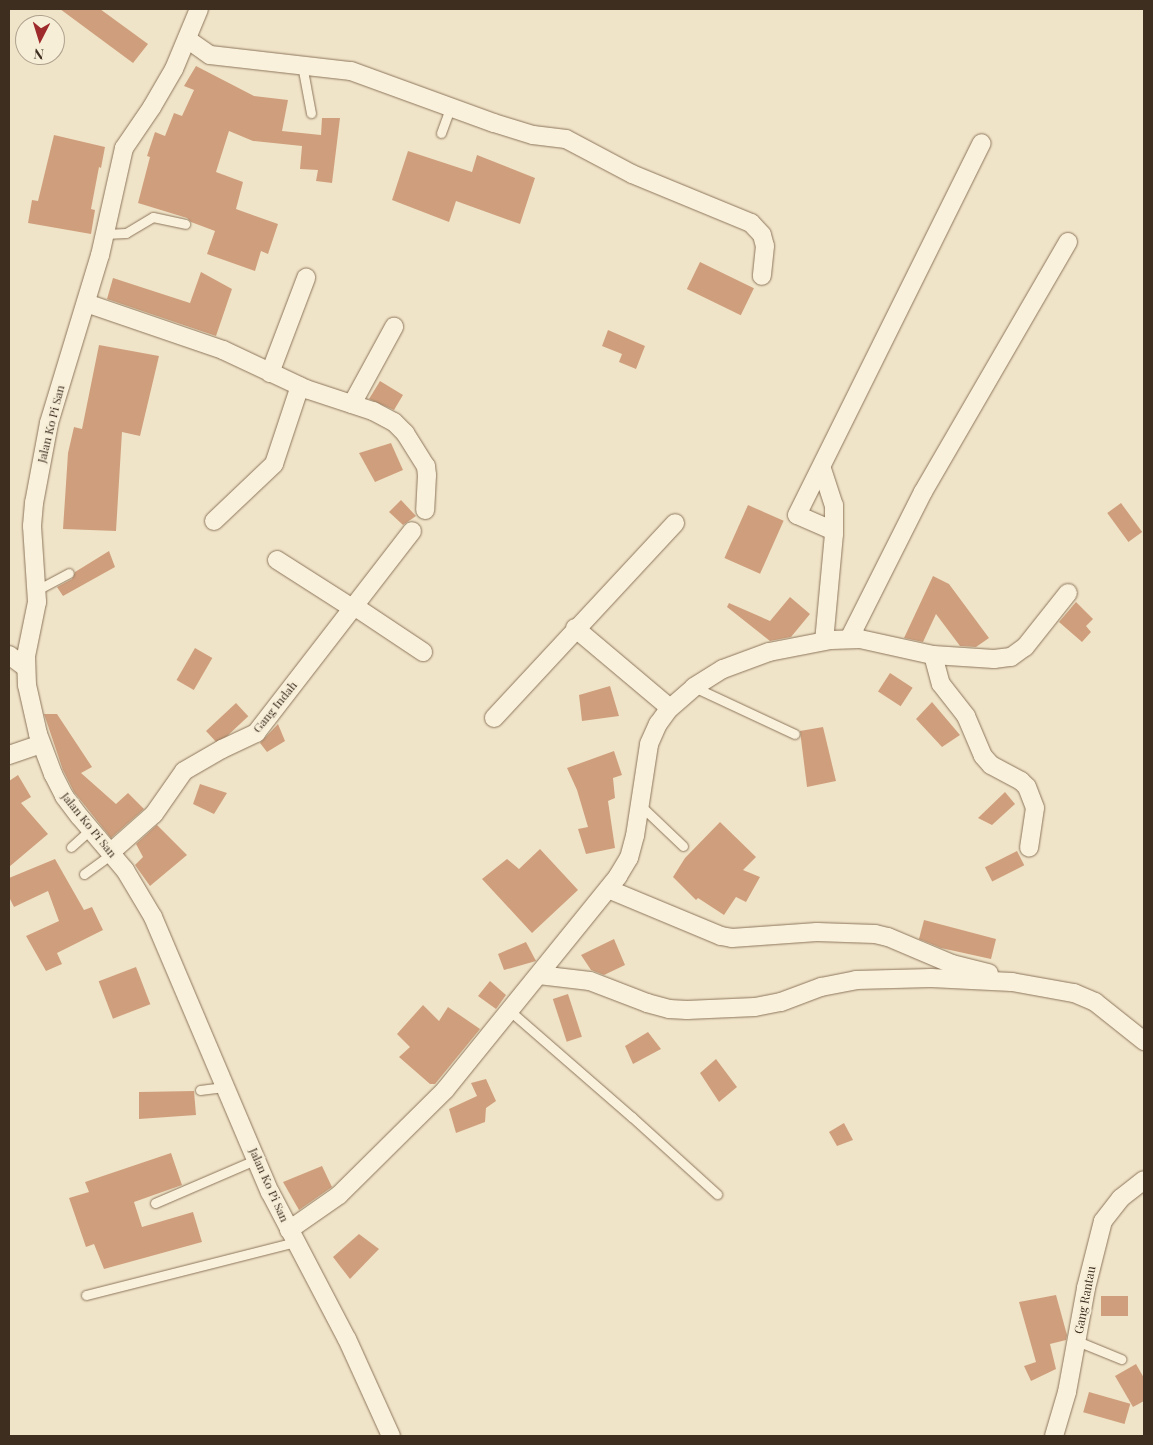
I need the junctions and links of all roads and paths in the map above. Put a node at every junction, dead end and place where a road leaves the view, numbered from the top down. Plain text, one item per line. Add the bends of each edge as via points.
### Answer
1 (199, 9) edge
2 (187, 39) junction
3 (302, 65) junction
4 (451, 106) junction
5 (311, 112) dead end
6 (440, 133) dead end
7 (982, 143) dead end
8 (186, 224) dead end
9 (105, 234) junction
10 (1068, 242) dead end
11 (762, 276) dead end
12 (306, 278) dead end
13 (86, 303) junction
14 (394, 327) dead end
15 (270, 374) junction
16 (300, 386) junction
17 (352, 404) junction
18 (822, 469) junction
19 (425, 510) dead end
20 (214, 521) dead end
21 (675, 523) dead end
22 (412, 531) dead end
23 (834, 531) junction
24 (277, 560) dead end
25 (69, 573) dead end
26 (37, 590) junction
27 (1068, 592) dead end
28 (353, 607) junction
29 (575, 628) junction
30 (849, 639) junction
31 (824, 641) junction
32 (424, 652) dead end
33 (9, 655) edge
34 (933, 655) junction
35 (26, 668) junction
36 (694, 687) junction
37 (670, 708) junction
38 (494, 718) dead end
39 (795, 734) dead end
40 (41, 744) junction
41 (9, 755) edge
42 (641, 806) junction
43 (91, 829) junction
44 (683, 846) dead end
45 (71, 847) dead end
46 (1029, 848) dead end
47 (111, 853) junction
48 (84, 874) dead end
49 (608, 888) junction
50 (539, 975) junction
51 (1062, 991) junction
52 (510, 1011) junction
53 (1144, 1042) edge
54 (226, 1087) junction
55 (200, 1090) dead end
56 (257, 1159) junction
57 (1144, 1180) edge
58 (716, 1194) dead end
59 (155, 1203) dead end
60 (292, 1236) junction
61 (86, 1295) dead end
62 (1077, 1341) junction
63 (1121, 1359) dead end
64 (390, 1436) edge
65 (1054, 1436) edge

1 - 2 street, Jalan Ko Pi San
2 - 3 street via 210,55
2 - 9 street, Jalan Ko Pi San via 152,107 124,148
3 - 4 street via 351,71
3 - 5 lane
4 - 6 lane
4 - 11 street via 515,130 566,139 632,174 752,223 762,235 765,246
7 - 18 street
8 - 9 lane via 153,217 126,233
9 - 13 street, Jalan Ko Pi San
10 - 30 street via 923,492
12 - 15 street
13 - 15 street via 223,350
13 - 26 street, Jalan Ko Pi San via 54,407 40,467 32,526
14 - 17 street
15 - 16 street
16 - 17 street
16 - 20 street via 274,464
17 - 19 street via 388,419 406,433 426,466
18 - 23 street via 834,505
18 - 23 street via 797,516
21 - 29 street
22 - 28 street, Gang Indah
23 - 31 street
24 - 28 street
25 - 26 lane
26 - 35 street, Jalan Ko Pi San
27 - 34 street via 1026,647 1012,657
28 - 32 street
28 - 47 street, Gang Indah via 256,734 184,771 154,814
29 - 37 street
29 - 38 street
30 - 31 street
30 - 34 street via 880,642
31 - 36 street via 769,652 723,669
33 - 35 street
34 - 46 street via 941,684 966,716 983,756 996,769 1027,787 1035,808
35 - 40 street, Jalan Ko Pi San
36 - 37 street
36 - 39 lane
37 - 42 street via 649,744
40 - 41 street
40 - 43 street, Jalan Ko Pi San via 64,796
42 - 44 lane
42 - 49 street via 629,858
43 - 45 lane
43 - 47 street, Jalan Ko Pi San
47 - 48 lane
47 - 54 street, Jalan Ko Pi San via 135,884 153,917
49 - 50 street
49 - 51 street via 721,936 817,932 875,934 952,964
50 - 51 street via 590,981 647,1003 688,1010 756,1007 856,980 930,978 1012,982
50 - 52 street
51 - 53 street via 1095,1002
52 - 58 lane via 632,1116
52 - 60 street via 445,1090 375,1162
54 - 55 lane
54 - 56 street, Jalan Ko Pi San
56 - 59 lane
56 - 60 street, Jalan Ko Pi San
57 - 62 street, Gang Rantau via 1121,1198 1103,1221
60 - 61 lane
60 - 64 street, Jalan Ko Pi San via 347,1339
62 - 63 lane
62 - 65 street, Gang Rantau via 1068,1392

